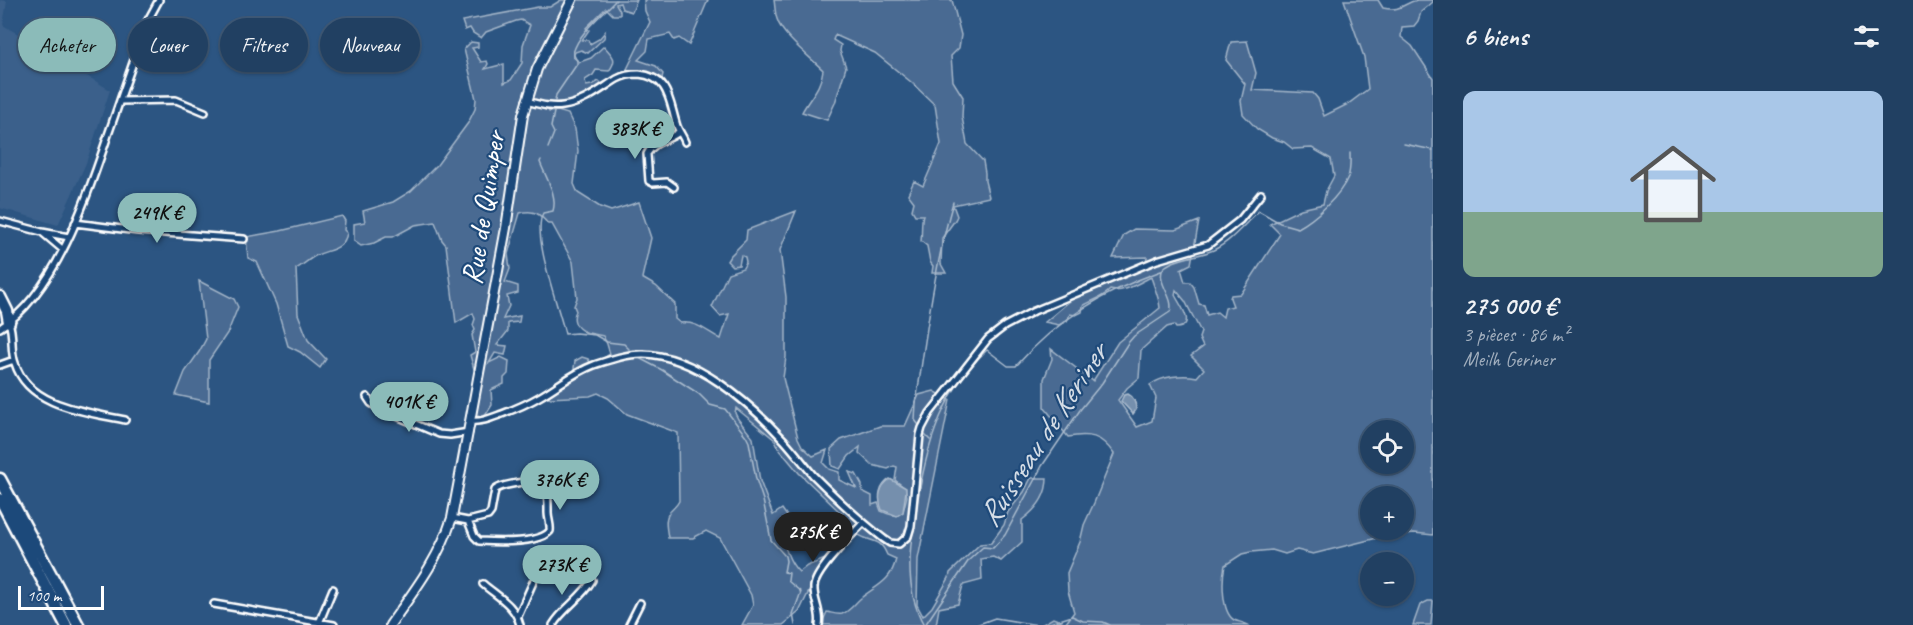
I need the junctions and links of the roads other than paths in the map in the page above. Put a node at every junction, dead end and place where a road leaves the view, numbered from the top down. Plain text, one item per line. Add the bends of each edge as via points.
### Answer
1 (159, 0) edge
2 (572, 0) edge
3 (120, 101) junction
4 (526, 101) junction
5 (205, 112) dead end
6 (679, 132) junction
7 (685, 142) dead end
8 (674, 186) dead end
9 (1261, 194) dead end
10 (0, 221) edge
11 (75, 223) junction
12 (42, 232) junction
13 (69, 237) junction
14 (244, 239) dead end
15 (62, 249) junction
16 (0, 297) edge
17 (3, 322) edge
18 (14, 360) junction
19 (0, 365) edge
20 (367, 397) dead end
21 (125, 420) dead end
22 (471, 421) junction
23 (469, 432) junction
24 (541, 468) dead end
25 (0, 479) edge
26 (540, 481) junction
27 (0, 499) edge
28 (452, 519) junction
29 (468, 521) junction
30 (863, 523) junction
31 (534, 580) dead end
32 (592, 580) dead end
33 (483, 584) dead end
34 (333, 590) dead end
35 (640, 603) dead end
36 (214, 604) dead end
37 (518, 616) junction
38 (320, 623) junction
39 (66, 625) edge
40 (78, 625) edge
41 (334, 625) edge
42 (390, 625) edge
43 (520, 625) edge
44 (553, 625) edge
45 (629, 625) edge
46 (819, 625) edge

1 - 3 street via 147,22
2 - 4 main road, Rue de Quimper via 537,69
3 - 5 street via 176,100
3 - 11 street
4 - 6 street via 568,105 624,76 644,75 664,86
4 - 22 main road, Rue de Quimper
6 - 7 street
6 - 8 street via 652,146 647,154 649,181
9 - 30 street via 1240,220 1208,245 1157,260 1034,311 992,336 922,428 908,536 899,544 890,543
10 - 12 street
11 - 13 street
11 - 14 street
12 - 13 street
12 - 15 street
13 - 15 street
15 - 17 street via 24,309
16 - 17 highway via 7,311
17 - 18 street via 13,335
18 - 19 street
18 - 21 street via 27,383 57,405
20 - 23 street via 376,407 439,434
22 - 23 main road, Rue de Quimper
22 - 30 street via 531,402 575,373 596,365 635,354 666,358 695,370 742,400
23 - 28 main road, Rue de Quimper
24 - 26 street
25 - 40 highway
26 - 29 street via 501,486 496,489 489,514
26 - 29 street via 549,506 550,531 545,536 519,541 479,541
27 - 39 highway
28 - 29 street
28 - 42 main road, Rue de Quimper via 432,563
30 - 46 street via 816,580
31 - 37 street
32 - 44 street
33 - 37 street via 505,600
34 - 38 street
35 - 45 street
36 - 38 street
37 - 43 street
38 - 41 street

